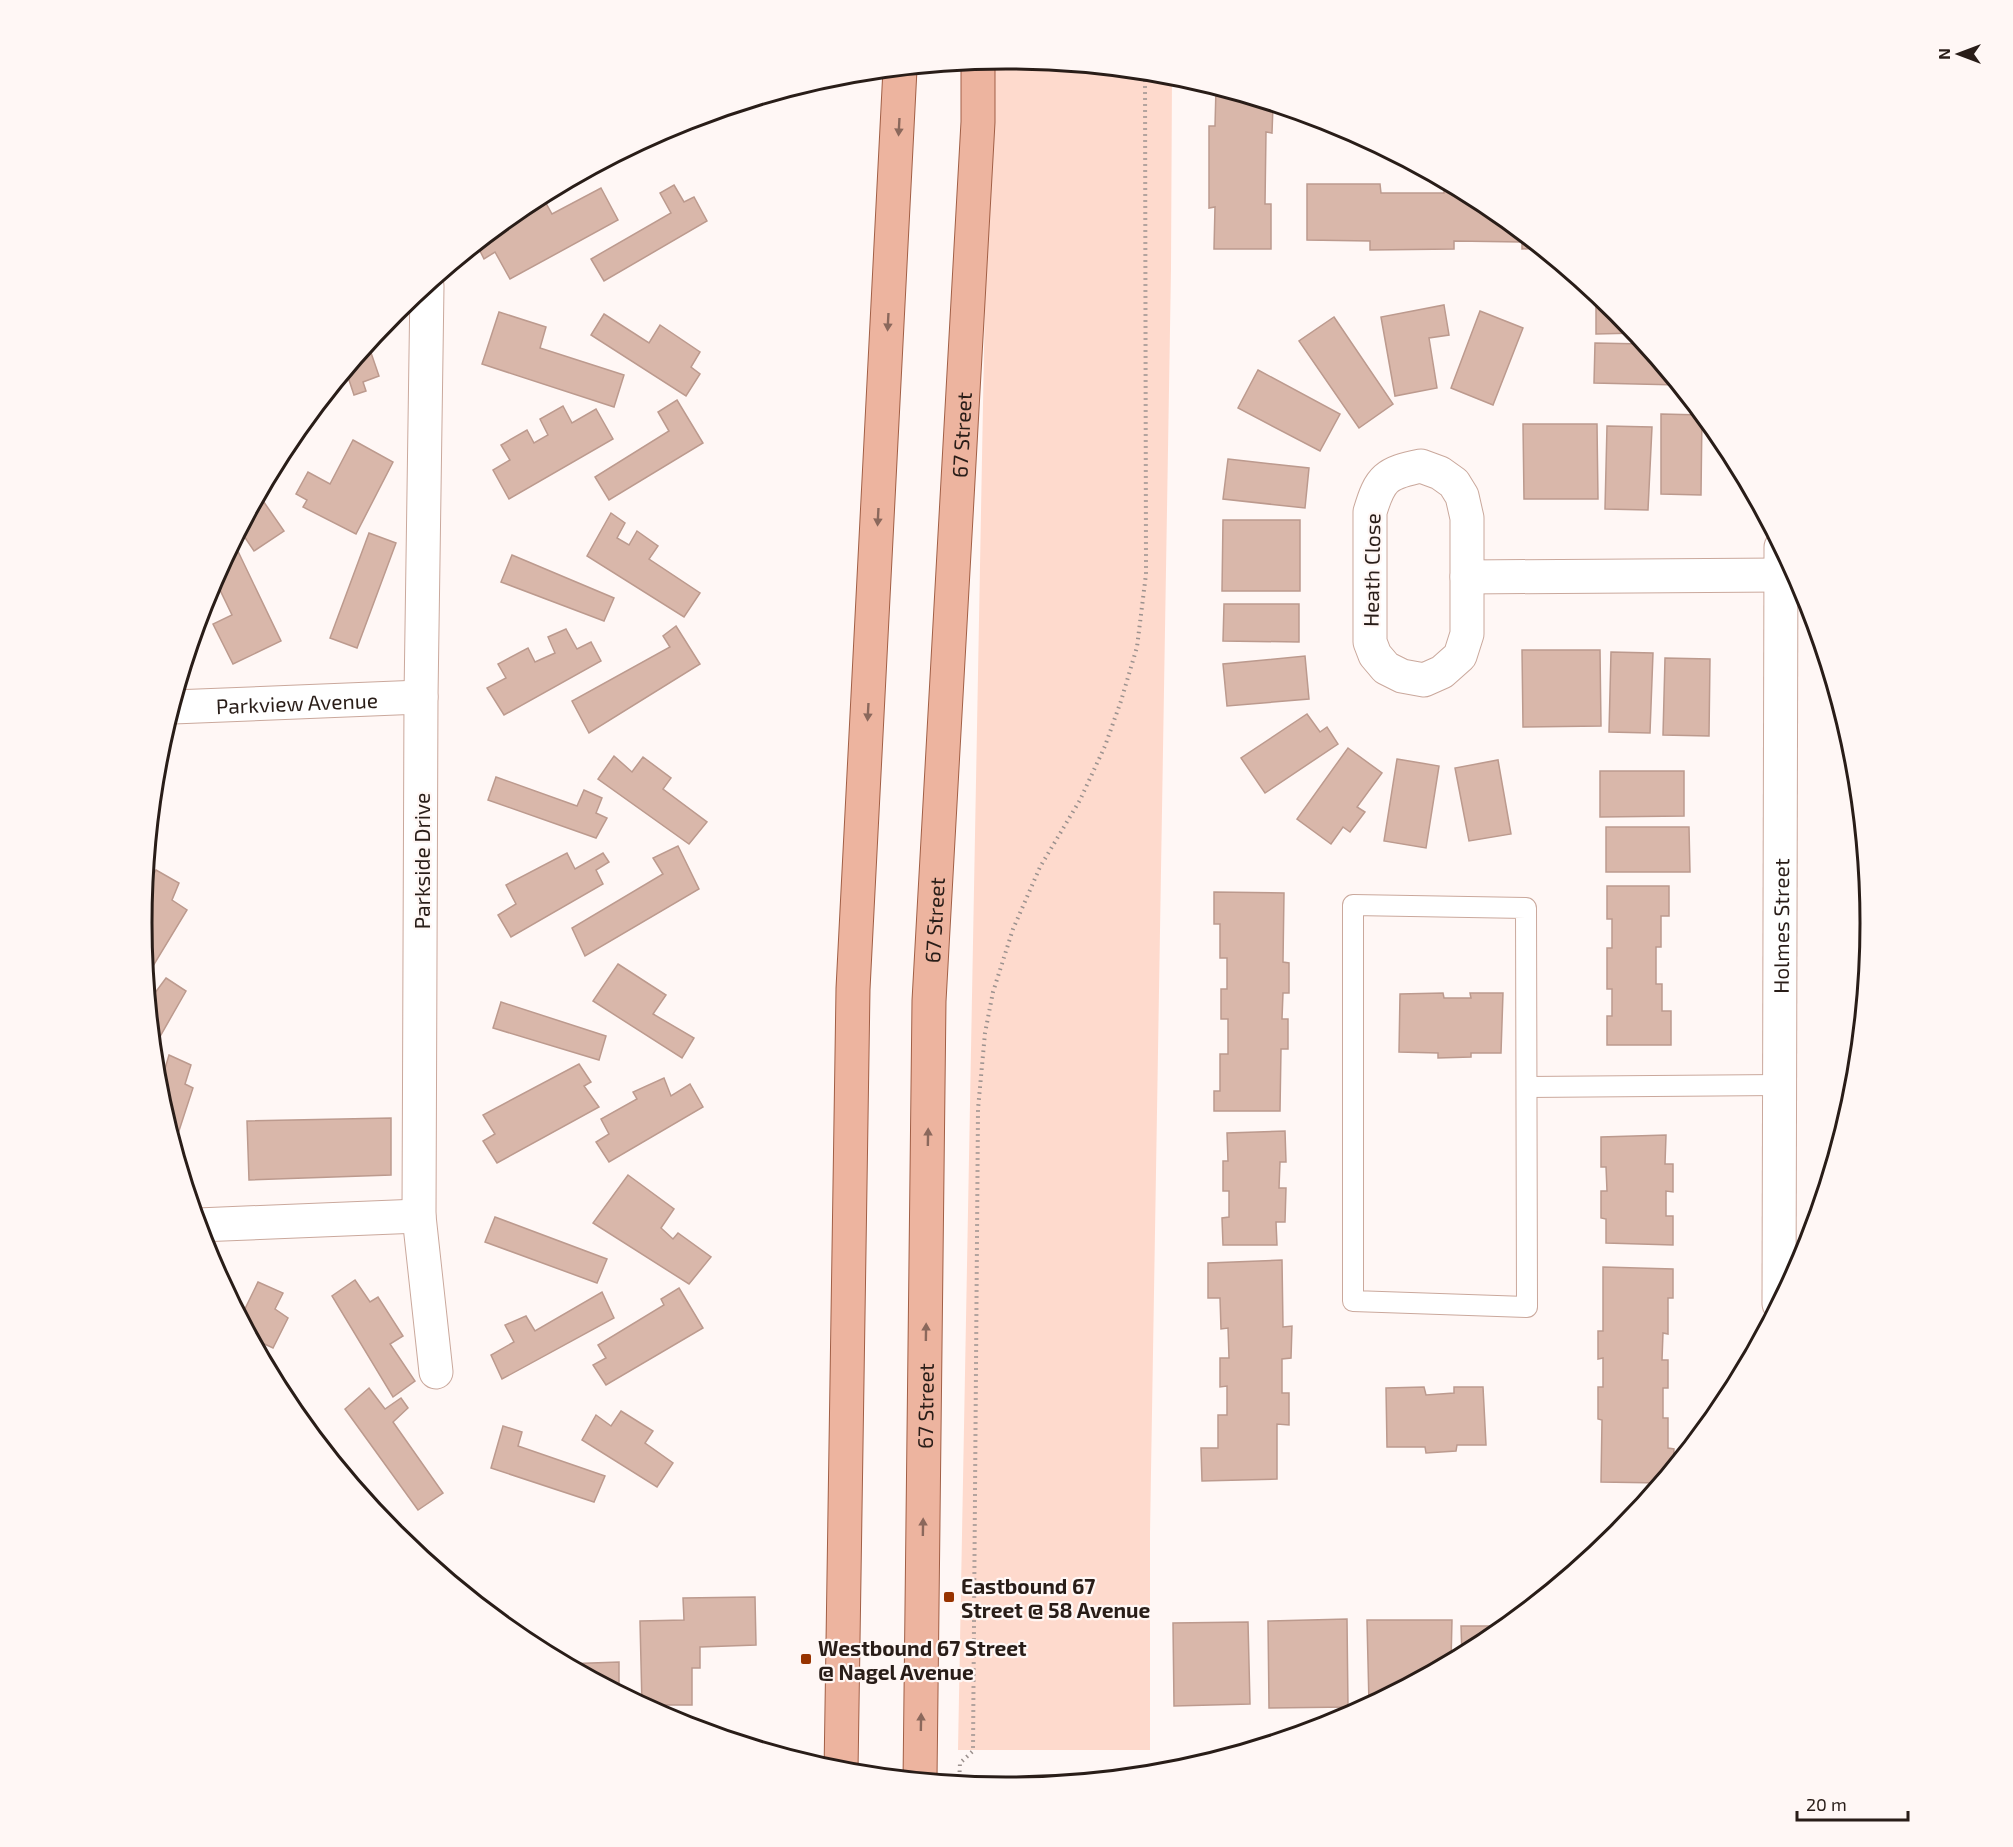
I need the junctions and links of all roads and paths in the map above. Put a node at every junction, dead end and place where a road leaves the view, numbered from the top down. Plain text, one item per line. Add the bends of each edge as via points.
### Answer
1 (978, 70) edge
2 (900, 76) edge
3 (1145, 80) edge
4 (427, 296) edge
5 (1780, 561) edge
6 (1781, 563) edge
7 (1467, 577) junction
8 (421, 697) junction
9 (180, 707) edge
10 (1779, 1085) junction
11 (1527, 1087) junction
12 (419, 1216) junction
13 (207, 1225) edge
14 (1791, 1258) edge
15 (436, 1372) dead end
16 (841, 1762) edge
17 (920, 1773) edge
18 (959, 1776) edge

17 -> 1 main road, 67 Street via 929,1001
2 -> 16 main road via 853,989
3 - 18 path via 1146,574 1137,647 1105,746 1080,800 1040,867 1012,929 993,992 981,1066 973,1751 960,1763
4 - 8 street, Parkside Drive
5 - 7 street
6 - 10 street, Holmes Street
7 - 7 street, Heath Close via 1467,518 1454,483 1421,466 1386,477 1370,512 1370,642 1386,668 1424,680 1460,657 1467,634
8 - 9 street, Parkview Avenue
8 - 12 street, Parkside Drive
10 - 11 lane
10 - 14 street, Holmes Street
11 - 11 lane via 1526,908 1353,905 1353,1301 1527,1307
12 - 13 street
12 - 15 street, Parkside Drive

